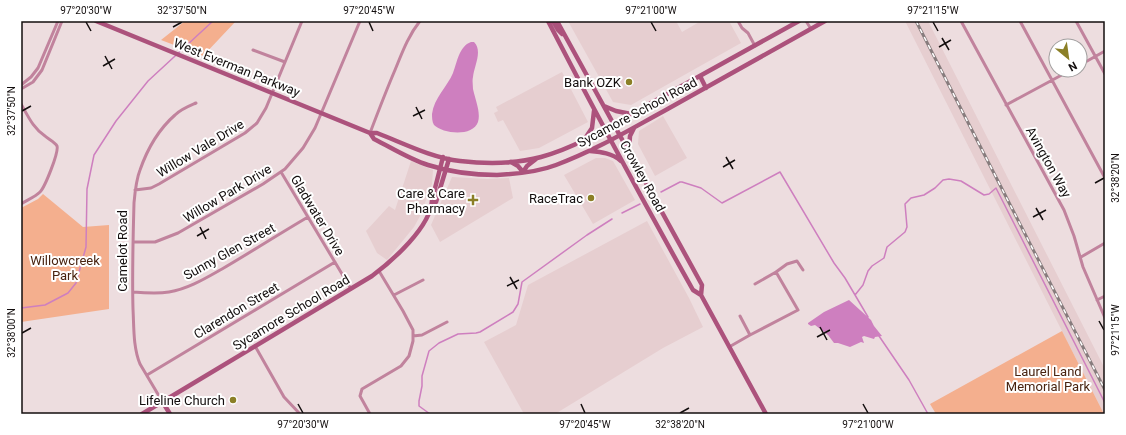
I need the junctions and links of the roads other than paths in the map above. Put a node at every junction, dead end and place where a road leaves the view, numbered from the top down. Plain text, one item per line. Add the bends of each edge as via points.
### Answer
1 (58, 21) edge
2 (62, 21) edge
3 (96, 21) edge
4 (302, 21) edge
5 (360, 21) edge
6 (420, 21) edge
7 (548, 21) edge
8 (552, 21) edge
9 (557, 21) edge
10 (738, 21) edge
11 (799, 21) edge
12 (806, 21) edge
13 (825, 21) edge
14 (961, 21) edge
15 (1020, 21) edge
16 (1076, 21) edge
17 (815, 23) edge
18 (55, 27) junction
19 (59, 29) junction
20 (811, 29) junction
21 (564, 34) junction
22 (755, 46) junction
23 (253, 50) dead end
24 (1105, 51) edge
25 (1095, 57) junction
26 (1088, 61) edge
27 (41, 62) junction
28 (286, 62) junction
29 (45, 63) junction
30 (1105, 74) edge
31 (700, 76) junction
32 (1056, 78) edge
33 (1052, 80) junction
34 (21, 85) edge
35 (706, 88) junction
36 (21, 89) edge
37 (272, 93) junction
38 (196, 103) dead end
39 (21, 104) edge
40 (1006, 105) junction
41 (604, 106) junction
42 (594, 109) junction
43 (321, 113) junction
44 (631, 114) junction
45 (614, 124) junction
46 (636, 126) junction
47 (604, 129) junction
48 (370, 133) junction
49 (620, 135) junction
50 (584, 140) junction
51 (610, 140) junction
52 (589, 151) junction
53 (629, 151) junction
54 (443, 157) junction
55 (542, 157) junction
56 (449, 158) junction
57 (510, 162) junction
58 (623, 163) junction
59 (440, 168) junction
60 (446, 170) junction
61 (281, 172) junction
62 (523, 172) junction
63 (1105, 178) edge
64 (135, 190) junction
65 (21, 204) edge
66 (431, 206) junction
67 (308, 217) junction
68 (133, 242) junction
69 (1105, 243) edge
70 (1081, 257) junction
71 (335, 262) junction
72 (380, 270) junction
73 (803, 270) dead end
74 (776, 272) junction
75 (423, 280) dead end
76 (755, 284) dead end
77 (351, 289) junction
78 (133, 292) junction
79 (701, 295) junction
80 (394, 296) junction
81 (1105, 296) edge
82 (1097, 300) junction
83 (740, 316) dead end
84 (1105, 318) edge
85 (447, 322) dead end
86 (750, 335) junction
87 (413, 336) junction
88 (255, 346) junction
89 (730, 347) junction
90 (147, 375) junction
91 (162, 402) junction
92 (142, 414) edge
93 (170, 414) edge
94 (300, 414) edge
95 (370, 414) edge
96 (766, 414) edge

1 - 18 street
2 - 19 street
3 - 37 main road, West Everman Parkway
4 - 28 street, Willow Vale Drive
5 - 43 street, Willow Park Drive
6 - 48 street via 404,48
7 - 42 main road, Crowley Road
8 - 21 main road via 560,33
9 - 21 main road, Crowley Road
10 - 22 street
11 - 22 main road, Sycamore School Road
12 - 20 street
13 - 17 main road, Sycamore School Road
14 - 40 street, Avington Way
15 - 33 street
16 - 25 street
17 - 20 main road, Sycamore School Road
18 - 19 street
18 - 27 street
19 - 29 street
20 - 35 main road, Sycamore School Road
21 - 41 main road, Crowley Road
22 - 31 main road, Sycamore School Road
23 - 28 street
24 - 25 street
25 - 26 street
25 - 30 street
27 - 29 street
27 - 34 street via 35,74
28 - 37 street, Willow Vale Drive
29 - 36 street via 36,79
31 - 35 main road
31 - 44 main road, Sycamore School Road
32 - 33 street
33 - 40 street
33 - 63 street
35 - 46 main road, Sycamore School Road
37 - 43 main road, West Everman Parkway
37 - 64 street, Willow Vale Drive via 257,122 245,133 159,184
38 - 64 street, Camelot Road via 175,115 162,130 144,160
39 - 65 street via 36,129 57,146 57,153 44,186 34,197
40 - 70 street, Avington Way via 1064,210
41 - 44 main road via 616,112
41 - 45 main road, Crowley Road
42 - 47 main road, Crowley Road
42 - 50 main road via 592,128
43 - 48 main road, West Everman Parkway
43 - 61 street, Willow Park Drive via 303,148
44 - 45 main road, Sycamore School Road
45 - 47 main road, Sycamore School Road
45 - 49 main road, Crowley Road
46 - 49 main road, Sycamore School Road
46 - 53 main road via 630,136
47 - 50 main road, Sycamore School Road
47 - 51 main road, Crowley Road
48 - 54 main road, West Everman Parkway via 377,133
48 - 59 main road, West Everman Parkway via 380,143
49 - 51 main road, Sycamore School Road
49 - 53 main road, Crowley Road
50 - 55 main road, Sycamore School Road
51 - 52 main road, Sycamore School Road
51 - 58 main road, Crowley Road
52 - 58 main road via 610,154
52 - 62 main road, Sycamore School Road via 556,165
53 - 79 main road, Crowley Road via 702,285
54 - 56 main road, West Everman Parkway
54 - 59 main road, Sycamore School Road
55 - 57 main road, Sycamore School Road
55 - 62 main road via 527,166
56 - 57 main road, Sycamore School Road via 458,161
56 - 60 main road, Sycamore School Road
57 - 62 main road
58 - 79 main road, Crowley Road via 694,290
59 - 60 main road, West Everman Parkway
59 - 66 main road, Sycamore School Road
60 - 62 main road, Sycamore School Road via 497,175
60 - 66 main road, Sycamore School Road via 436,202
61 - 67 street, Gladwater Drive
61 - 68 street, Willow Park Drive via 178,233 155,242
64 - 68 street, Camelot Road
66 - 72 main road, Sycamore School Road via 417,233
67 - 71 street, Gladwater Drive
67 - 78 street, Sunny Glen Street via 189,286 169,292
68 - 78 street, Camelot Road
69 - 70 street
70 - 82 street, Avington Way
71 - 77 street, Gladwater Drive
71 - 90 street, Clarendon Street
72 - 77 main road, Sycamore School Road
72 - 80 street
73 - 74 street via 797,261
74 - 76 street
74 - 86 street via 798,310
75 - 80 street
77 - 88 main road, Sycamore School Road
78 - 90 street, Camelot Road via 134,340 138,358
79 - 89 main road, Crowley Road
80 - 87 street
81 - 82 street
82 - 84 street, Avington Way
83 - 86 street
85 - 87 street via 422,335
86 - 89 street
87 - 95 street via 410,356 401,366 362,389 360,396
88 - 91 main road, Sycamore School Road
88 - 94 street via 284,397
89 - 96 main road, Crowley Road
90 - 91 street, Camelot Road
91 - 92 main road, Sycamore School Road
91 - 93 main road, Camelot Road

